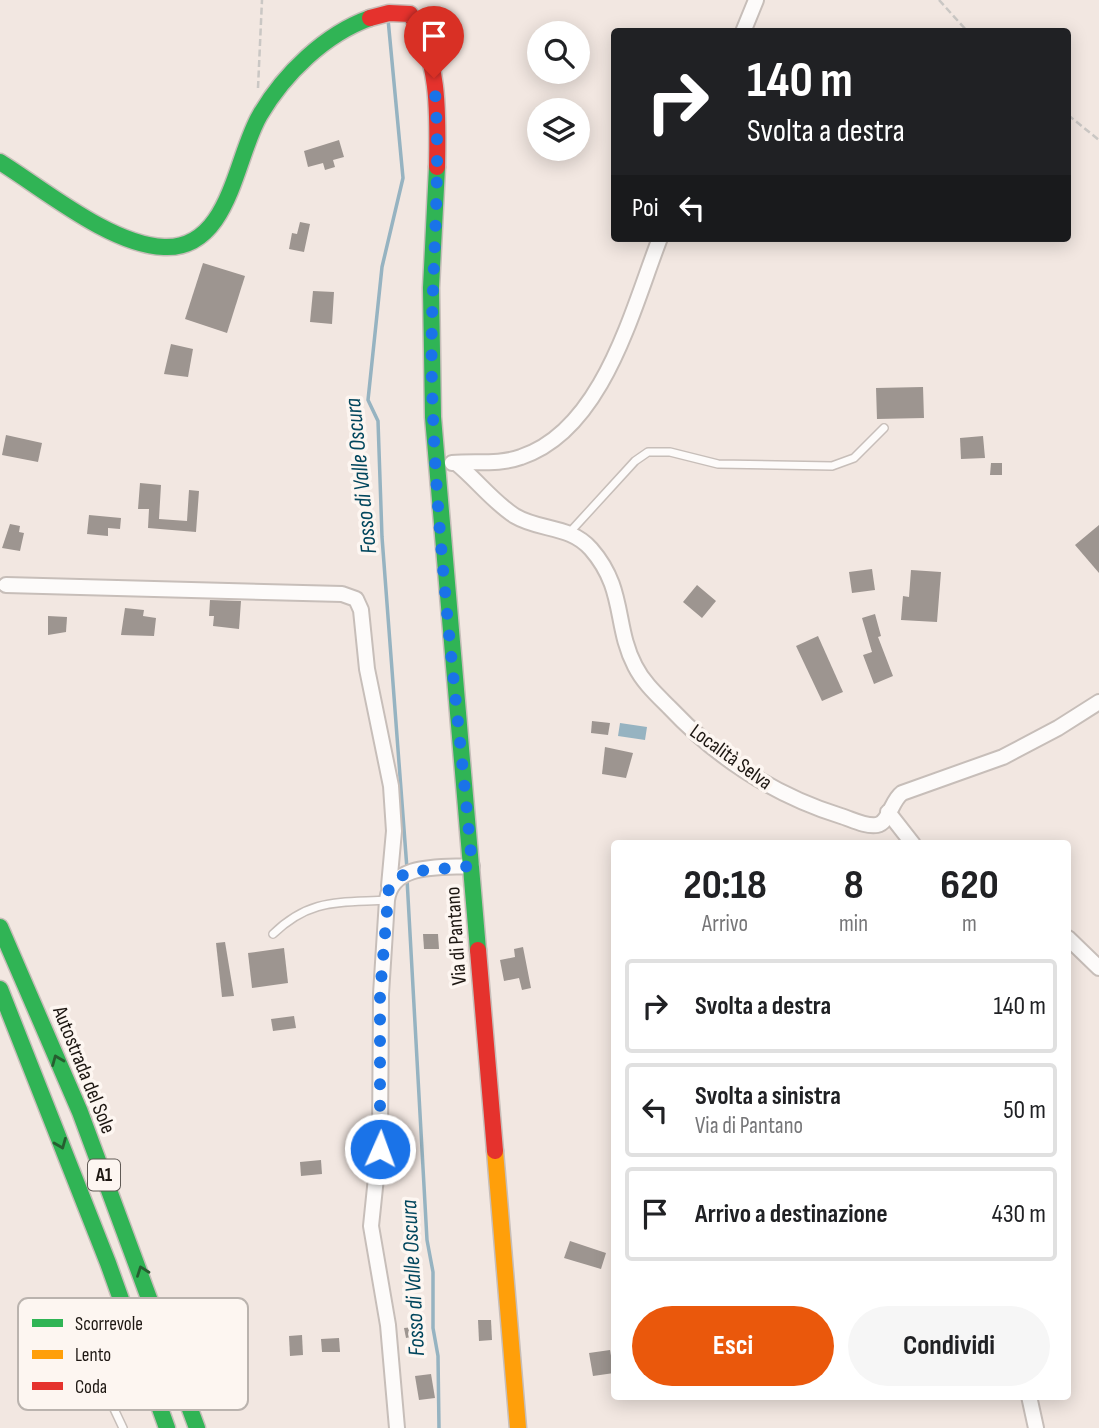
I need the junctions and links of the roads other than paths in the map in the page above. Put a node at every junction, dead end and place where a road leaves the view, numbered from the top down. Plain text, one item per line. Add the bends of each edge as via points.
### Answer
1 (756, 0) edge
2 (745, 28) edge
3 (0, 162) edge
4 (658, 242) edge
5 (884, 428) dead end
6 (456, 463) junction
7 (436, 467) junction
8 (570, 532) junction
9 (6, 585) dead end
10 (1099, 702) edge
11 (888, 812) junction
12 (910, 840) edge
13 (472, 866) junction
14 (388, 893) junction
15 (0, 927) edge
16 (274, 934) dead end
17 (1071, 941) edge
18 (1099, 968) edge
19 (0, 989) edge
20 (121, 1298) edge
21 (151, 1298) edge
22 (1031, 1400) edge
23 (115, 1410) edge
24 (161, 1410) edge
25 (191, 1410) edge
26 (123, 1428) edge
27 (167, 1428) edge
28 (197, 1428) edge
29 (397, 1428) edge
30 (519, 1428) edge
31 (1036, 1428) edge

1 - 2 street
3 - 7 main road, Via di Pantano via 121,234 160,247 187,246 213,223 257,120 287,74 352,11 385,4 403,9 426,37 433,71 437,136 431,357
4 - 6 street via 607,370 570,425 547,445 521,457
5 - 8 lane via 854,458 832,466 718,464 664,451 648,452
6 - 7 street
6 - 8 street, Località Selva via 518,517
7 - 13 main road, Via di Pantano
8 - 11 street, Località Selva via 590,548 613,584 636,668 693,732 752,776 798,801 871,825 882,823
9 - 14 street via 342,594 356,599 391,786 394,831
10 - 11 street, Località Selva via 1003,757 902,793
11 - 12 street
13 - 14 street via 407,872
13 - 30 main road, Via di Pantano
14 - 16 lane via 314,906 296,914
14 - 29 street via 380,994 380,1139 371,1226 388,1325
21 -> 15 main road, Autostrada del Sole / A1
17 - 18 street
19 -> 20 main road, A1
22 - 31 street
23 - 26 lane
24 -> 27 main road, A1
28 -> 25 main road, Autostrada del Sole / A1

